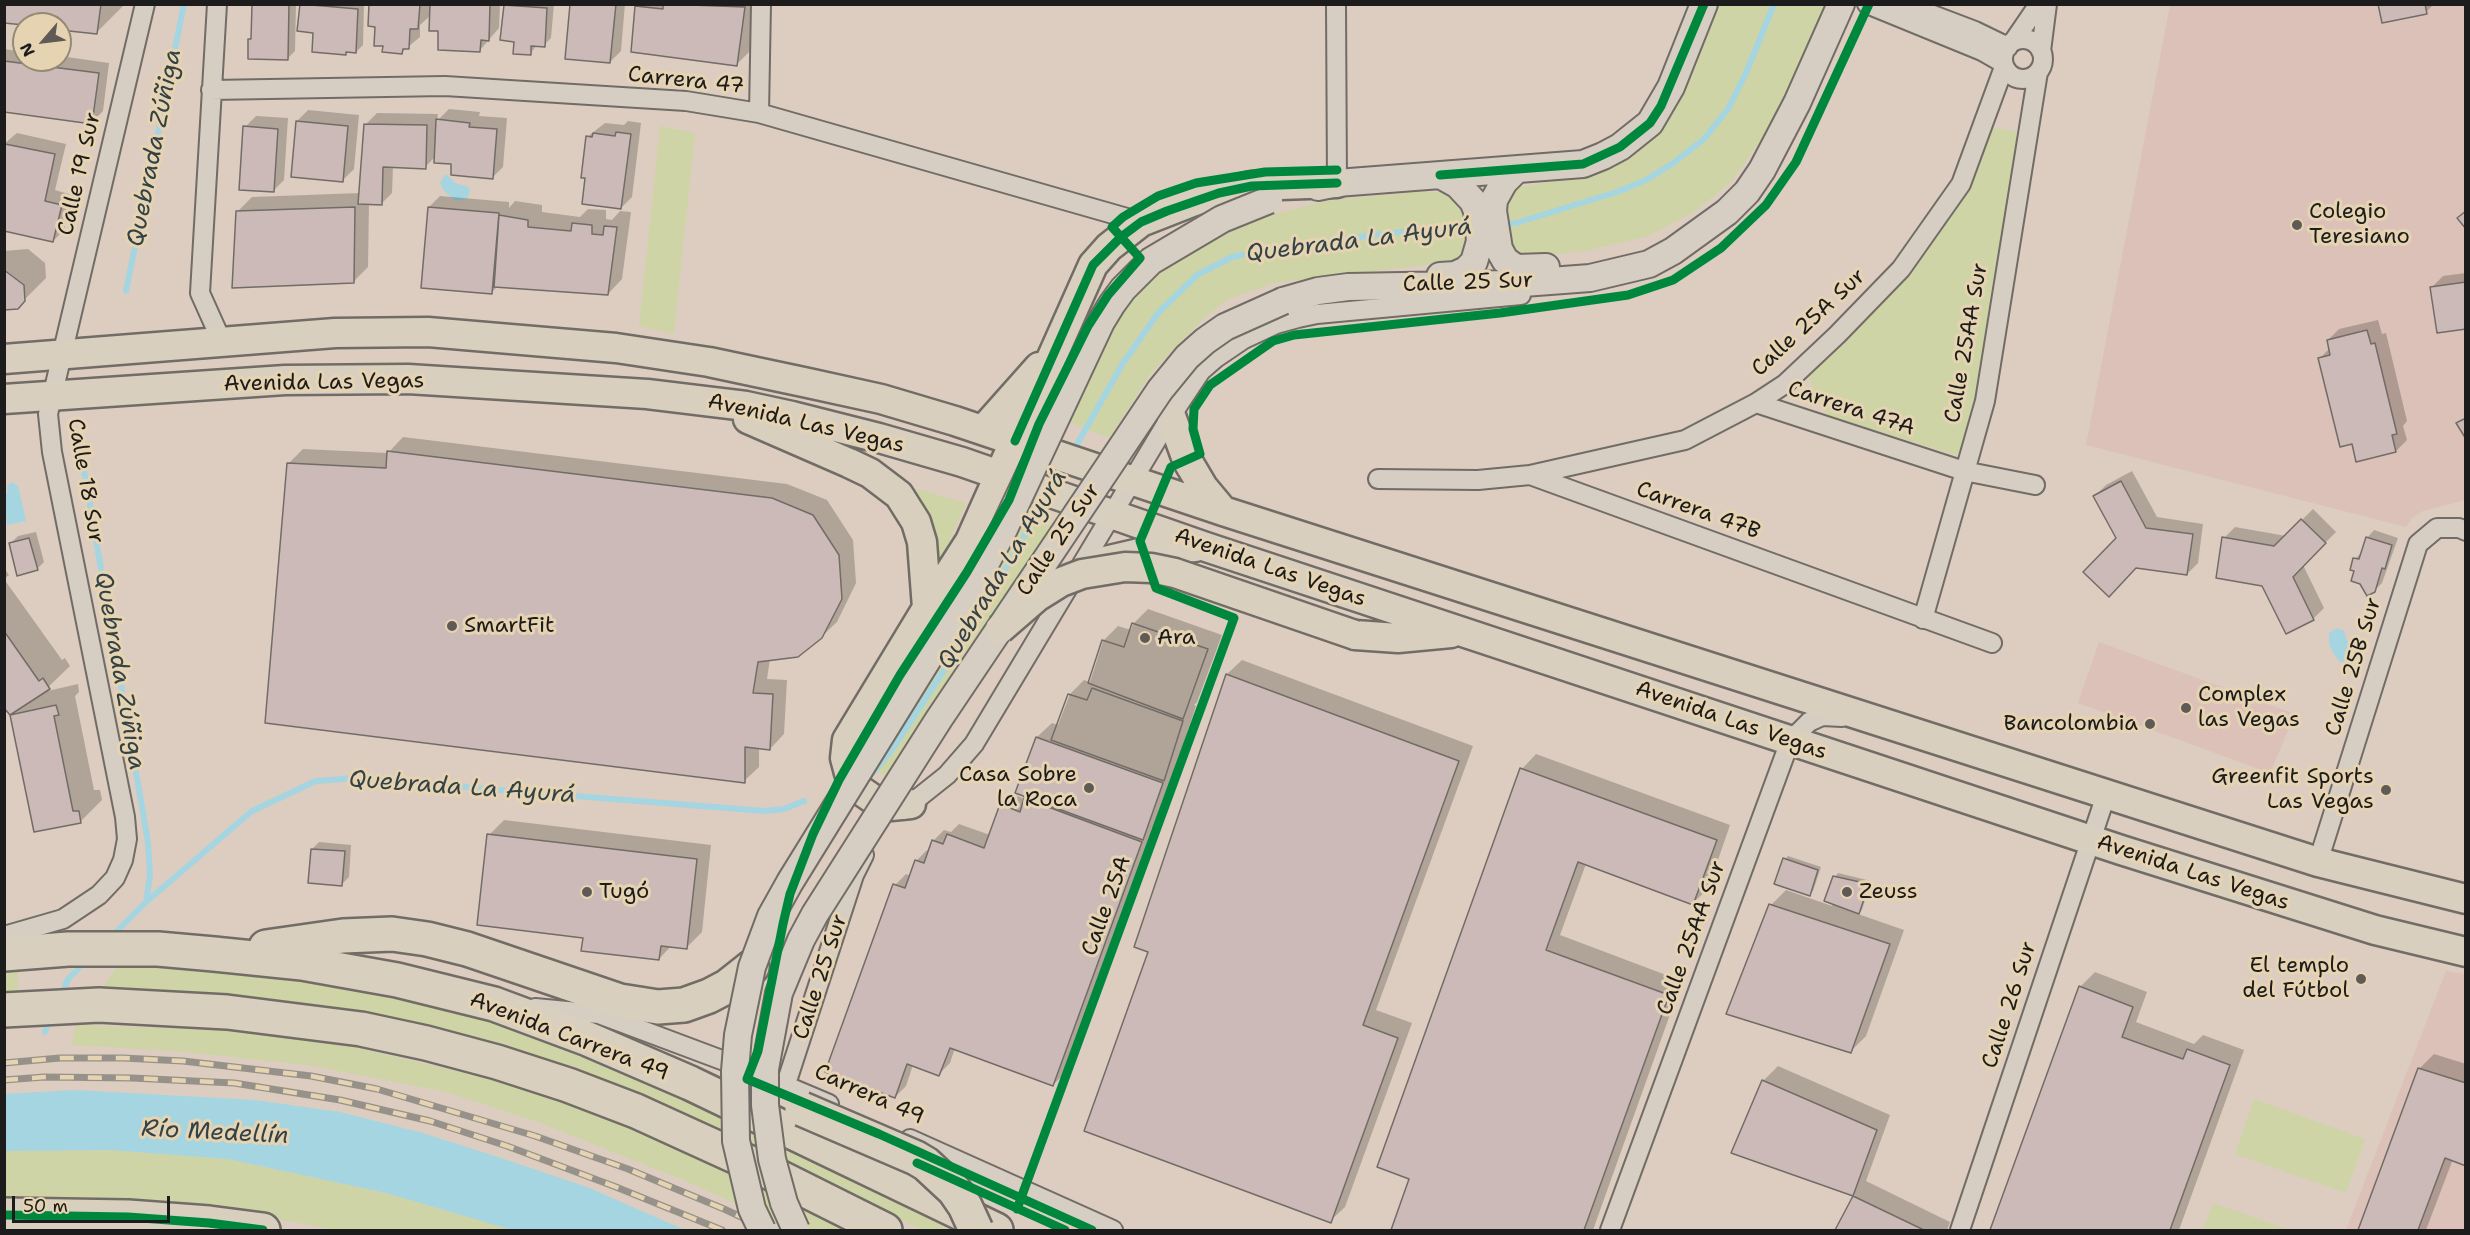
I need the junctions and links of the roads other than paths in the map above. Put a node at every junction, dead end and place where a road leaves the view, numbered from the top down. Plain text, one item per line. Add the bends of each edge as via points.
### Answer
1 (145, 4) edge
2 (218, 4) edge
3 (761, 4) edge
4 (1336, 4) edge
5 (1704, 4) edge
6 (1841, 4) edge
7 (1867, 4) edge
8 (1904, 4) edge
9 (2039, 4) edge
10 (2047, 4) edge
11 (2041, 51) junction
12 (2007, 55) junction
13 (2038, 72) junction
14 (211, 90) junction
15 (759, 113) junction
16 (1516, 170) junction
17 (1440, 176) junction
18 (1337, 183) junction
19 (1747, 192) junction
20 (1485, 211) junction
21 (1141, 222) junction
22 (1489, 241) junction
23 (1649, 264) junction
24 (1284, 301) junction
25 (222, 342) junction
26 (1056, 348) junction
27 (62, 354) junction
28 (4, 359) edge
29 (52, 395) junction
30 (4, 399) edge
31 (702, 400) junction
32 (1756, 403) junction
33 (1171, 416) junction
34 (983, 430) junction
35 (1015, 441) junction
36 (1964, 471) junction
37 (1530, 475) junction
38 (1000, 476) junction
39 (1378, 479) dead end
40 (1133, 481) junction
41 (2035, 485) dead end
42 (1223, 510) junction
43 (1113, 515) junction
44 (2466, 531) edge
45 (1206, 547) junction
46 (1080, 569) junction
47 (927, 608) junction
48 (1923, 619) junction
49 (1000, 629) junction
50 (1460, 632) junction
51 (1992, 643) dead end
52 (1865, 717) junction
53 (1790, 741) junction
54 (2106, 795) junction
55 (912, 804) junction
56 (2090, 840) junction
57 (2318, 862) junction
58 (2466, 899) edge
59 (4, 936) edge
60 (2466, 952) edge
61 (4, 954) edge
62 (214, 954) junction
63 (752, 967) junction
64 (494, 1004) junction
65 (10, 1009) edge
66 (794, 1097) junction
67 (4, 1215) edge
68 (263, 1230) edge
69 (762, 1230) edge
70 (796, 1230) edge
71 (885, 1230) edge
72 (976, 1230) edge
73 (996, 1230) edge
74 (1113, 1230) edge
75 (1610, 1230) edge
76 (1960, 1230) edge

1 - 27 street, Calle 19 Sur
2 - 14 street
3 - 15 street
4 - 18 street
5 - 16 main road via 1671,87 1650,123 1620,147 1583,164
6 - 19 main road, Calle 25 Sur via 1780,138
7 - 12 street via 1982,51
8 - 12 street via 1975,31
9 - 12 street, Calle 25A Sur
10 - 11 street
11 - 12 street via 2026,40
11 - 13 street
12 - 13 street via 2017,78 2028,79
12 - 32 street, Calle 25A Sur via 1961,184 1901,270 1785,384
13 - 36 street, Calle 25AA Sur via 1985,401
14 - 15 street, Carrera 47 via 445,86 686,101
14 - 25 street via 200,294
15 - 21 street, Carrera 47
16 - 17 main road
16 - 20 main road
17 - 18 main road
17 - 20 main road via 1466,192
18 - 21 main road via 1230,190
18 - 63 main road, bridge via 1269,200 1222,219 1151,261 1123,289 1101,322 975,583 790,882 771,916
19 - 22 main road via 1685,231 1644,250 1615,257 1522,269 1510,265
19 - 23 main road, Calle 25 Sur via 1693,238
20 - 22 main road
21 - 26 main road via 1093,265
22 - 24 main road via 1466,270 1455,275 1369,278
23 - 24 main road, Calle 25 Sur via 1590,278 1510,284 1348,287
23 - 33 street, Calle 25 Sur via 1617,279 1581,288 1317,314 1276,324 1244,339 1209,365
24 - 49 main road, Calle 25 Sur, bridge via 1225,327 1172,372
25 - 27 main road, Avenida Las Vegas
25 - 34 main road, Avenida Las Vegas via 387,331 605,346 708,362 850,392
26 - 34 main road
26 - 35 main road
27 - 28 main road, Avenida Las Vegas
27 - 29 street, Calle 18 Sur
29 - 30 main road, Avenida Las Vegas
29 - 31 main road, Avenida Las Vegas via 350,379 588,390
29 - 59 street, Calle 18 Sur via 48,414 52,452 127,839 115,878 99,895 63,919
31 - 38 main road, Avenida Las Vegas via 780,413 857,432
31 - 47 main road via 870,473 899,495 916,522 922,542
32 - 36 street, Carrera 47A
32 - 37 street, Calle 25A Sur via 1685,440
33 - 40 street, Calle 25 Sur
33 - 42 main road via 1187,460
34 - 35 main road, Avenida Las Vegas
35 - 38 main road
35 - 40 main road, Avenida Las Vegas
36 - 41 street, Carrera 47A
36 - 48 street, Calle 25AA Sur
37 - 39 street, Carrera 47B via 1478,480
37 - 48 street, Carrera 47B
38 - 43 main road, Avenida Las Vegas
38 - 47 main road via 970,541
40 - 42 main road, Avenida Las Vegas
40 - 43 street, Calle 25 Sur
42 - 52 main road, Avenida Las Vegas
43 - 45 main road, Avenida Las Vegas
43 - 46 street, Calle 25 Sur
44 - 57 street, Calle 25B Sur via 2437,528 2418,544
45 - 46 main road via 1144,552
45 - 50 main road, Avenida Las Vegas
46 - 55 street, Calle 25 Sur via 974,744
47 - 55 main road via 846,740 849,773 860,790 891,807
48 - 51 street, Carrera 47B
49 - 50 main road, bridge via 1037,597 1062,582 1082,574 1125,567 1175,573 1354,635 1398,638
49 - 70 main road, Calle 25 Sur, bridge via 815,914 778,993 765,1069 765,1105 772,1160
50 - 53 main road, Avenida Las Vegas
52 - 53 street, Calle 25AA Sur via 1822,717 1809,722
52 - 54 main road, Avenida Las Vegas
53 - 56 main road, Avenida Las Vegas
53 - 75 street, Calle 25AA Sur
54 - 56 street, Calle 26 Sur
54 - 57 main road, Avenida Las Vegas
55 - 66 street, Calle 25 Sur via 877,834 854,875
56 - 60 main road, Avenida Las Vegas via 2375,930
56 - 76 street, Calle 26 Sur
57 - 58 main road, Avenida Las Vegas
61 - 62 highway, Avenida Carrera 49 via 158,949
62 - 63 highway via 343,936 392,934 467,949 620,1001 658,1007 684,1005 709,996
62 - 64 highway, Avenida Carrera 49 via 302,963 397,980
63 - 69 main road, bridge via 738,1035 736,1141 747,1192
64 - 66 highway via 591,1027
64 - 73 highway, Avenida Carrera 49 via 690,1083
65 - 71 highway, Avenida Carrera 49 via 99,1005 308,1020 497,1062 636,1111
66 - 72 highway, bridge via 926,1164 954,1191
66 - 74 street, Carrera 49
67 - 68 highway via 128,1217

